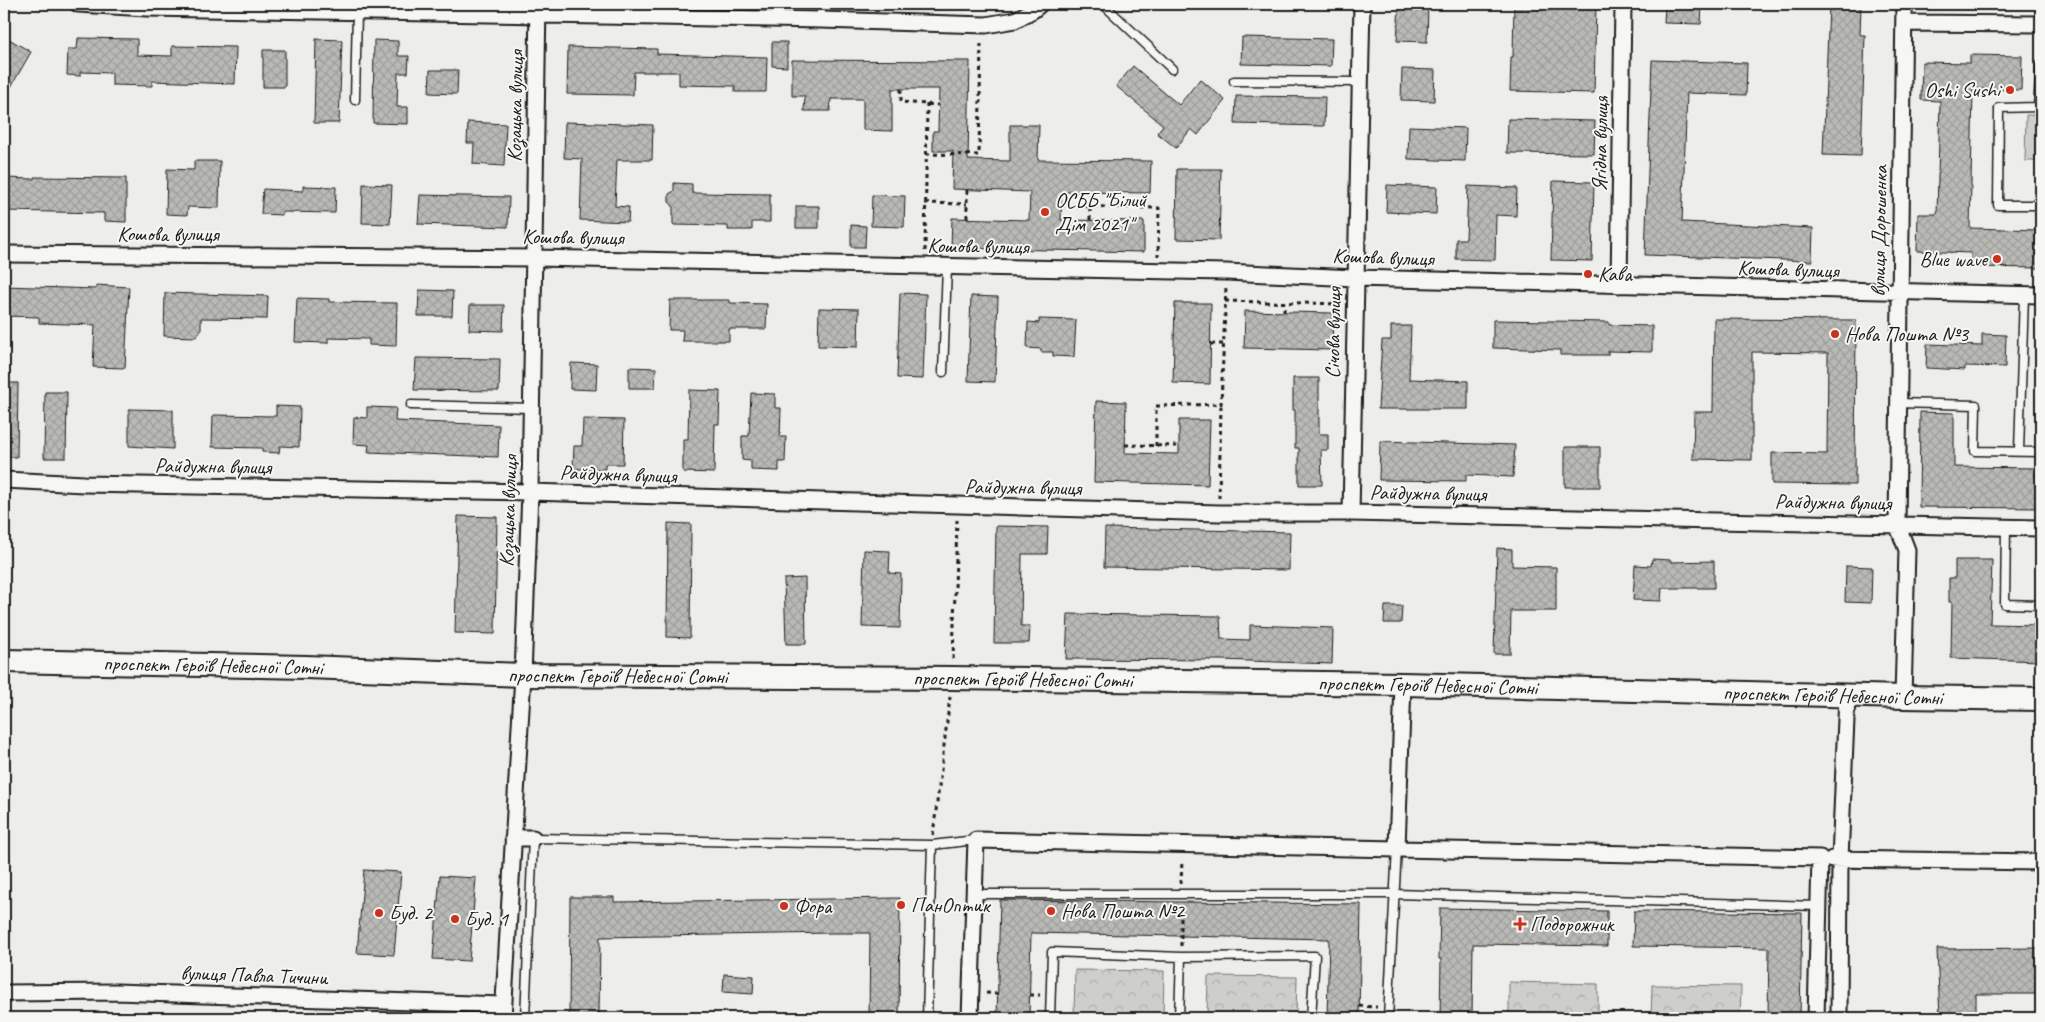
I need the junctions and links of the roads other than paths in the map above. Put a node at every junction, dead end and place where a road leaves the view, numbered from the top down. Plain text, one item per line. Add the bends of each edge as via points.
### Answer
1 (78, 4) edge
2 (821, 4) edge
3 (1040, 4) edge
4 (1103, 4) edge
5 (1362, 4) edge
6 (1623, 4) edge
7 (1904, 4) edge
8 (266, 7) edge
9 (538, 10) edge
10 (357, 12) junction
11 (821, 20) junction
12 (1904, 23) junction
13 (2041, 24) edge
14 (2041, 64) edge
15 (1172, 69) dead end
16 (1234, 81) dead end
17 (1360, 82) junction
18 (355, 100) dead end
19 (2041, 205) edge
20 (4, 254) edge
21 (534, 258) junction
22 (947, 267) junction
23 (1355, 278) junction
24 (1619, 285) junction
25 (1899, 293) junction
26 (2024, 296) junction
27 (2041, 296) edge
28 (943, 372) dead end
29 (1898, 403) junction
30 (411, 405) dead end
31 (532, 408) junction
32 (2019, 451) junction
33 (2041, 452) edge
34 (4, 480) edge
35 (530, 492) junction
36 (1351, 513) junction
37 (1897, 524) junction
38 (2006, 527) junction
39 (2041, 528) edge
40 (2041, 605) edge
41 (4, 661) edge
42 (523, 675) junction
43 (1403, 684) junction
44 (1848, 696) junction
45 (1903, 697) junction
46 (2041, 699) edge
47 (513, 838) junction
48 (533, 838) junction
49 (976, 840) junction
50 (932, 845) junction
51 (1397, 848) junction
52 (1820, 858) junction
53 (1840, 859) junction
54 (2041, 862) edge
55 (975, 894) junction
56 (1395, 894) junction
57 (1819, 906) junction
58 (1180, 957) junction
59 (4, 993) edge
60 (503, 1012) edge
61 (525, 1018) edge
62 (927, 1018) edge
63 (970, 1018) edge
64 (1050, 1018) edge
65 (1179, 1018) edge
66 (1311, 1018) edge
67 (1388, 1018) edge
68 (1816, 1018) edge
69 (1839, 1018) edge

1 - 8 street via 146,8
2 - 11 lane
3 - 11 street via 1015,20 981,25
4 - 15 lane
5 - 17 street, Січова вулиця
6 - 24 street, Ягідна вулиця
7 - 12 street, вулиця Дорошенка
8 - 10 street
9 - 10 street
9 - 11 street
9 - 21 street, Козацька вулиця
10 - 18 lane
12 - 13 street
12 - 25 street, вулиця Дорошенка
14 - 19 lane via 2038,107 1999,108 1998,195 1998,205
16 - 17 lane
17 - 23 street, Січова вулиця
20 - 21 street, Кошова вулиця
21 - 22 street, Кошова вулиця
21 - 31 street, Козацька вулиця
22 - 23 street, Кошова вулиця via 1226,272
22 - 28 lane
23 - 24 street, Кошова вулиця
23 - 36 street, Січова вулиця
24 - 25 street, Кошова вулиця
25 - 26 street, Кошова вулиця
25 - 29 street, вулиця Дорошенка
26 - 27 street, Кошова вулиця
26 - 32 lane
29 - 32 lane via 1976,405 1975,451
29 - 37 street, вулиця Дорошенка
30 - 31 lane
31 - 35 street, Козацька вулиця
32 - 33 lane
34 - 35 street, Райдужна вулиця
35 - 36 street, Райдужна вулиця via 1219,513
35 - 42 street, Козацька вулиця
36 - 37 street, Райдужна вулиця
37 - 38 street, Райдужна вулиця
37 - 45 street, вулиця Дорошенка via 1907,550
38 - 39 street, Райдужна вулиця
38 - 40 lane via 2005,604
41 - 42 street, проспект Героїв Небесної Сотні
42 - 43 street, проспект Героїв Небесної Сотні
42 - 47 street, Козацька вулиця
43 - 44 street, проспект Героїв Небесної Сотні
43 - 51 street
44 - 45 street, проспект Героїв Небесної Сотні
44 - 53 street
45 - 46 street, проспект Героїв Небесної Сотні
47 - 48 street
47 - 60 street, Козацька вулиця
48 - 50 lane
48 - 61 lane
49 - 50 lane
49 - 51 street
49 - 55 street
50 - 62 lane
51 - 52 street
51 - 56 lane
52 - 53 street
52 - 57 street
53 - 54 street
53 - 69 street
55 - 56 lane
55 - 63 street
56 - 57 lane
56 - 67 lane
57 - 68 street
58 - 64 lane via 1052,952
58 - 65 lane
58 - 66 lane via 1315,956
59 - 60 street, вулиця Павла Тичини via 116,992

